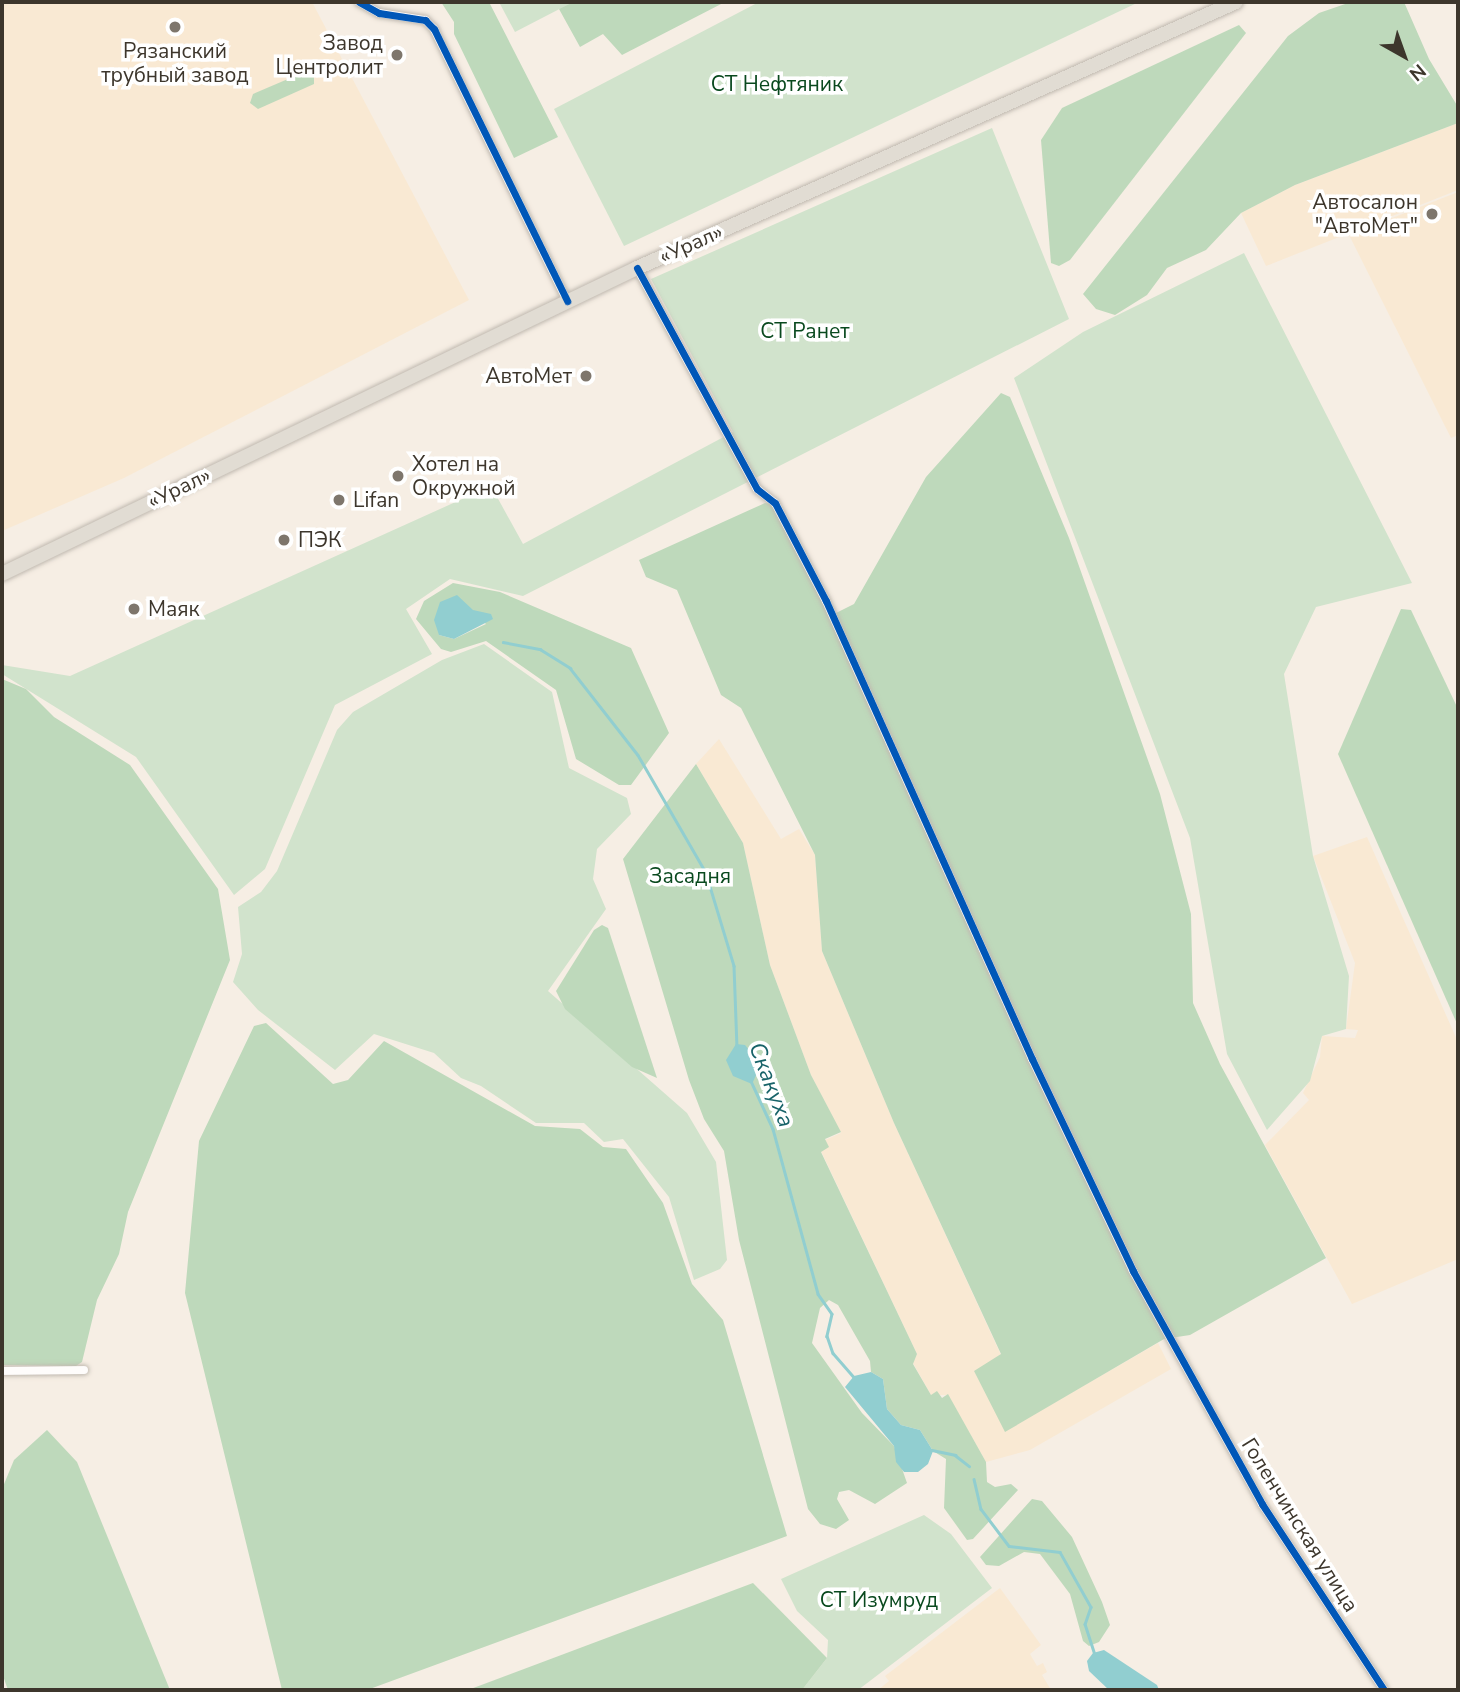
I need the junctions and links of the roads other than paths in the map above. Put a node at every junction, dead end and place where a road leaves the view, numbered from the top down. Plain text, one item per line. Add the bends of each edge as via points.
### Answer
1 (359, 2) edge
2 (1236, 2) edge
3 (637, 268) junction
4 (568, 301) junction
5 (2, 574) edge
6 (84, 1370) dead end
7 (2, 1371) edge
8 (1384, 1690) edge

1 - 4 street via 379,13 425,20 434,30
2 - 3 highway, «Урал»
3 - 4 highway, «Урал»
3 - 8 street, Голенчинская улица via 757,489 775,503 826,601 1032,1059 1133,1270 1262,1504
4 - 5 highway, «Урал»
6 - 7 street

